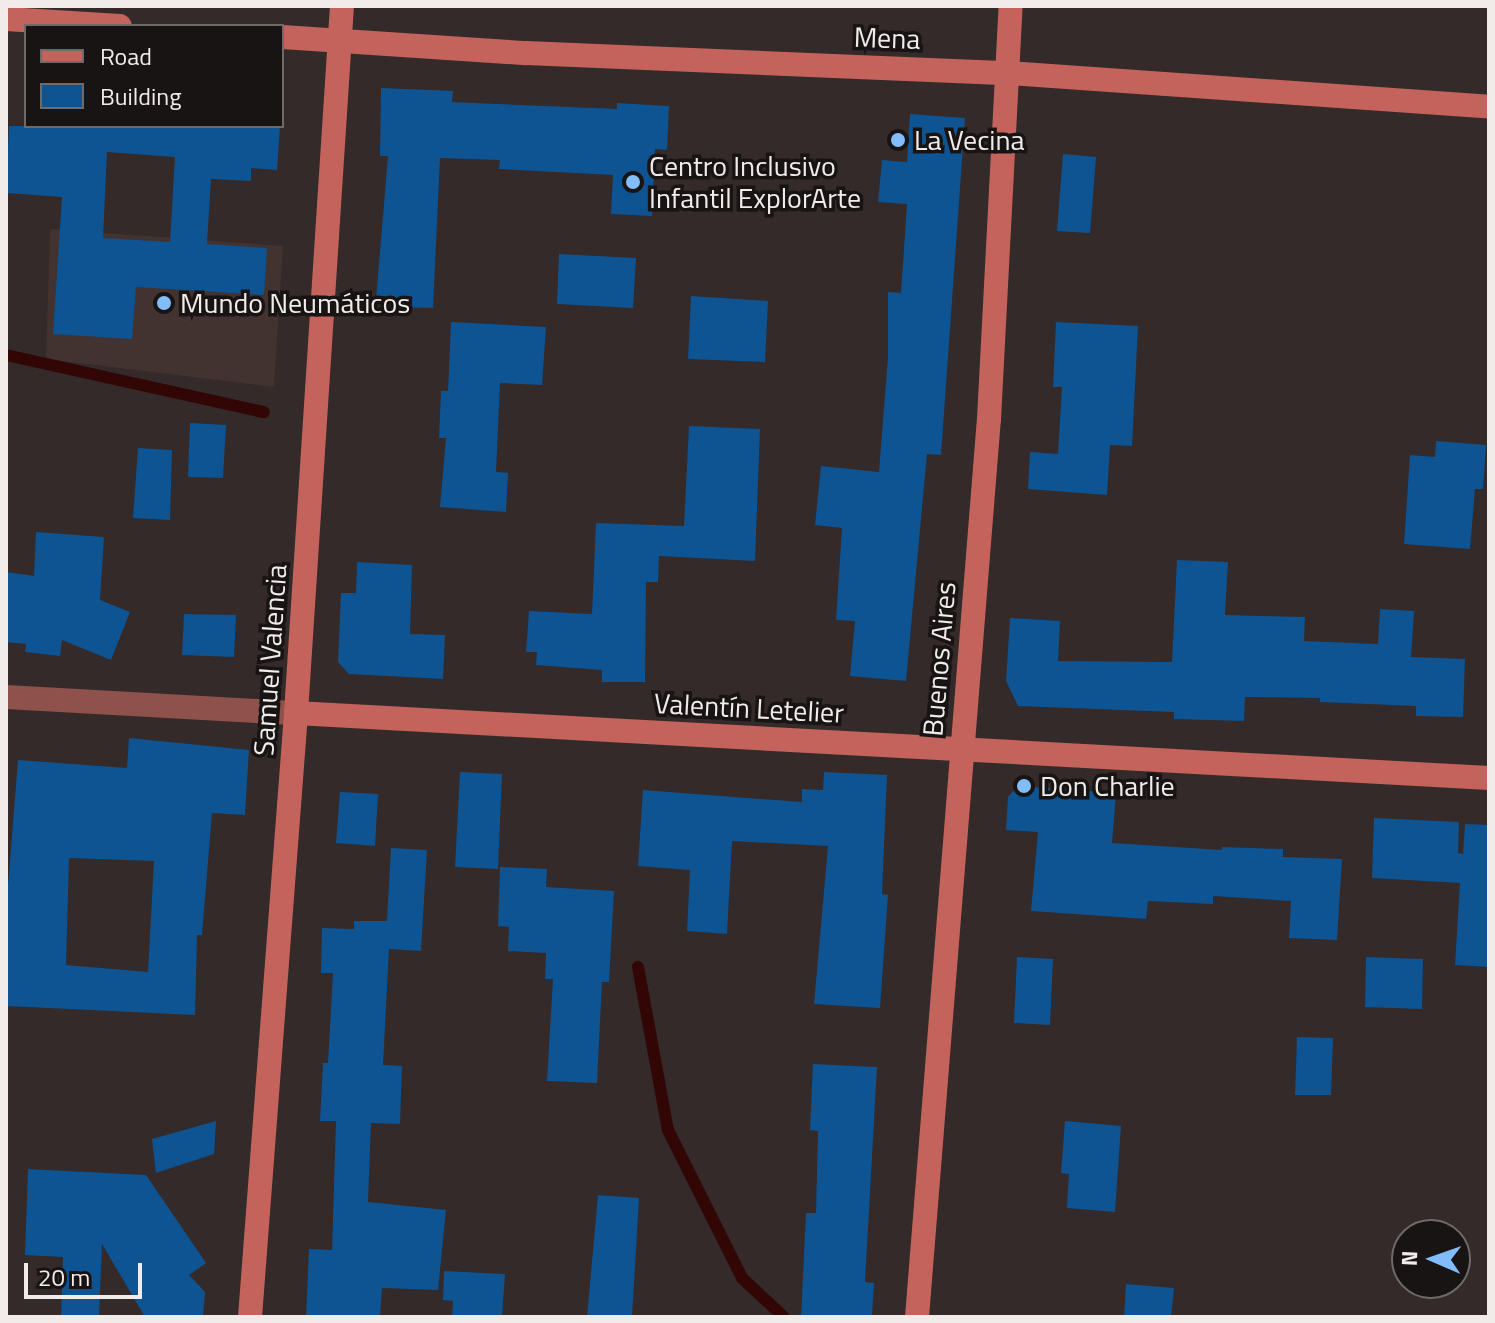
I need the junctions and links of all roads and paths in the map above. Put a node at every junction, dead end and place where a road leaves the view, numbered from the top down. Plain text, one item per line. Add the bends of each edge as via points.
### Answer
1 (342, 6) edge
2 (1011, 6) edge
3 (6, 19) edge
4 (87, 24) edge
5 (284, 37) edge
6 (340, 40) junction
7 (1008, 73) junction
8 (1489, 107) edge
9 (6, 697) edge
10 (296, 713) junction
11 (962, 749) junction
12 (1489, 778) edge
13 (250, 1317) edge
14 (917, 1317) edge

1 - 6 street, Samuel Valencia
2 - 7 street, Buenos Aires
3 - 4 street
5 - 6 street, Mena
6 - 7 street, Mena
6 - 10 street, Samuel Valencia
7 - 8 street, Mena
7 - 11 street, Buenos Aires via 989,419
9 - 10 street, Valentín Letelier
10 - 11 street, Valentín Letelier
10 - 13 street, Samuel Valencia
11 - 12 street, Valentín Letelier
11 - 14 street, Buenos Aires

